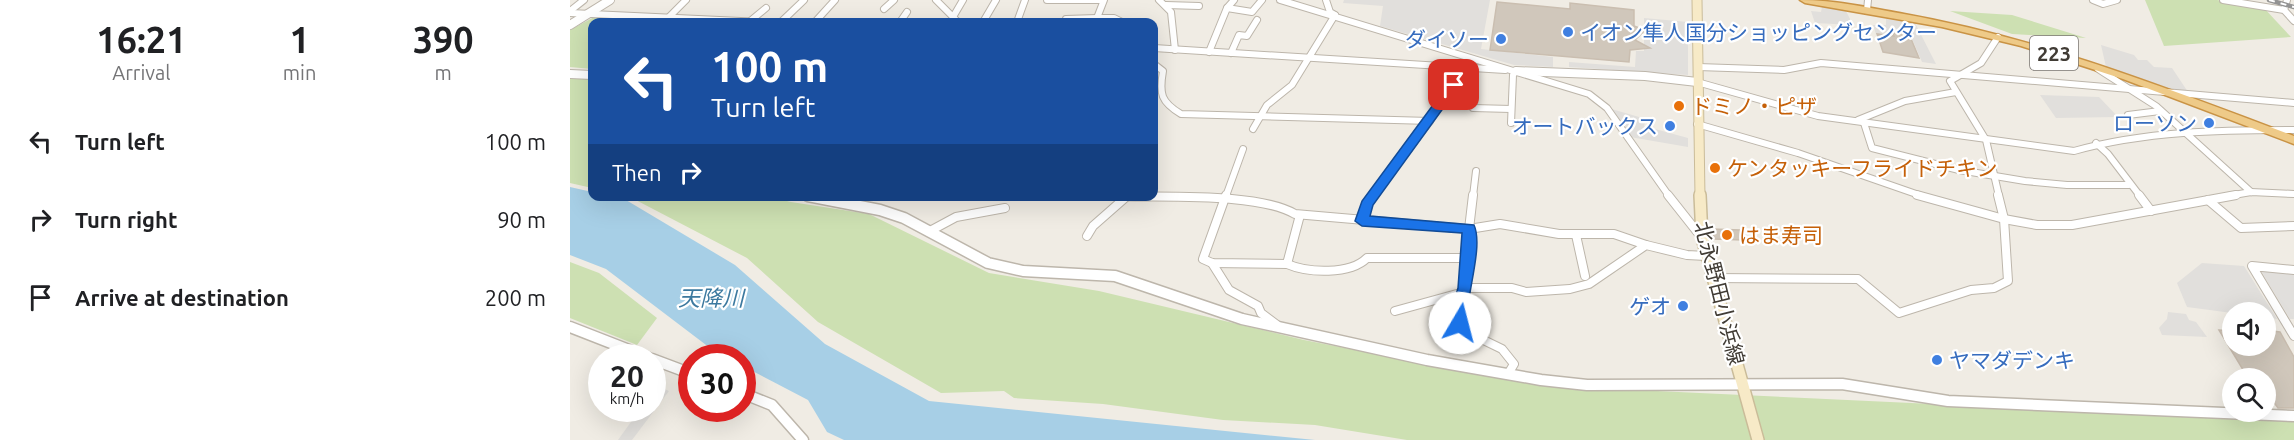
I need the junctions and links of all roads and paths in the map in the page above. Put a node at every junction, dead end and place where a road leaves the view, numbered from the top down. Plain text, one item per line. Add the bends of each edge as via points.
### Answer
1 (584, 0) edge
2 (610, 0) edge
3 (686, 0) edge
4 (804, 0) edge
5 (835, 0) edge
6 (894, 0) edge
7 (936, 0) edge
8 (963, 0) edge
9 (996, 0) edge
10 (1025, 0) edge
11 (1047, 0) edge
12 (1159, 0) edge
13 (1234, 0) edge
14 (1262, 0) edge
15 (1280, 0) edge
16 (1326, 0) edge
17 (1697, 0) edge
18 (1805, 0) edge
19 (2093, 0) edge
20 (2117, 0) edge
21 (2223, 0) edge
22 (2287, 0) edge
23 (1166, 4) junction
24 (1868, 5) edge
25 (1199, 6) dead end
26 (766, 8) dead end
27 (1227, 8) junction
28 (884, 9) dead end
29 (2284, 10) junction
30 (570, 12) edge
31 (906, 12) dead end
32 (588, 14) junction
33 (1335, 15) junction
34 (953, 17) joint
35 (651, 18) edge
36 (668, 18) edge
37 (753, 18) edge
38 (785, 18) edge
39 (818, 18) edge
40 (902, 18) edge
41 (985, 18) edge
42 (1018, 18) edge
43 (1097, 18) joint
44 (1114, 18) edge
45 (1257, 20) dead end
46 (2294, 21) edge
47 (570, 25) edge
48 (1998, 37) junction
49 (1158, 48) edge
50 (1175, 50) junction
51 (1209, 52) junction
52 (1231, 53) junction
53 (1306, 58) junction
54 (1158, 67) edge
55 (1466, 67) junction
56 (1698, 67) junction
57 (2098, 69) junction
58 (1516, 71) junction
59 (570, 74) edge
60 (588, 75) edge
61 (1958, 76) junction
62 (1697, 82) junction
63 (1956, 92) junction
64 (2133, 92) junction
65 (2175, 95) junction
66 (2294, 103) edge
67 (1473, 108) dead end
68 (1511, 109) junction
69 (2160, 111) junction
70 (2128, 115) dead end
71 (1257, 117) junction
72 (1430, 121) junction
73 (1853, 122) junction
74 (1511, 123) dead end
75 (1864, 123) junction
76 (1697, 124) junction
77 (1253, 129) dead end
78 (2264, 129) junction
79 (2294, 130) edge
80 (2184, 133) junction
81 (1986, 140) junction
82 (2294, 141) edge
83 (2096, 143) junction
84 (1243, 149) dead end
85 (1476, 171) dead end
86 (1994, 177) junction
87 (2129, 185) junction
88 (2251, 192) junction
89 (2294, 194) edge
90 (1158, 197) edge
91 (1225, 200) junction
92 (2208, 200) junction
93 (840, 201) edge
94 (1122, 201) edge
95 (1005, 208) dead end
96 (2151, 211) junction
97 (1300, 215) junction
98 (2004, 219) junction
99 (1362, 221) junction
100 (2294, 226) edge
101 (1469, 229) junction
102 (930, 231) junction
103 (1576, 235) junction
104 (1087, 236) dead end
105 (1702, 238) junction
106 (1646, 245) junction
107 (1706, 256) junction
108 (1467, 258) junction
109 (1212, 263) junction
110 (1287, 264) junction
111 (2294, 270) edge
112 (1586, 276) dead end
113 (1713, 278) junction
114 (1465, 290) junction
115 (1395, 311) dead end
116 (570, 327) edge
117 (1278, 327) junction
118 (2294, 336) edge
119 (614, 344) edge
120 (1508, 374) junction
121 (1744, 387) junction
122 (756, 399) edge
123 (2294, 416) edge
124 (803, 440) edge
125 (1758, 440) edge

1 - 30 street
2 - 32 street
3 - 36 street
4 - 38 street
5 - 39 street
6 - 28 street
7 - 34 street
8 - 34 street
9 - 41 street
10 - 42 street
11 - 43 street via 1104,0
12 - 23 street
13 - 27 street
14 - 27 street via 1252,12
15 - 33 street
16 - 33 street
17 - 56 main road, 北永野田小浜線
18 - 24 highway, 223
19 - 20 street via 2103,4
21 - 29 street
22 - 29 street
23 - 25 street
23 - 50 street via 1171,12
24 - 48 highway, 223
26 - 37 street
27 - 51 street
29 - 46 street
30 - 32 street
31 - 40 street
32 - 35 street
32 - 47 street
33 - 53 street
33 - 58 street
43 - 44 street
45 - 52 street via 1247,36 1239,35
48 - 57 highway, 223
48 - 61 street via 1981,63
49 - 50 street
50 - 51 street
51 - 52 street
52 - 53 street
53 - 55 street
53 - 71 street via 1293,85
54 - 71 street via 1163,71 1162,97 1172,111
55 - 58 street
55 - 72 street
56 - 61 street via 1784,70 1821,63
56 - 62 main road, 北永野田小浜線
57 - 64 street
57 - 65 highway, 223
58 - 62 street
58 - 68 street
58 - 105 street via 1580,90 1598,100
59 - 60 street
61 - 63 street via 1950,81
61 - 64 street
62 - 73 street
62 - 76 main road, 北永野田小浜線
63 - 73 street via 1905,101
63 - 81 street
64 - 65 street
64 - 69 street
65 - 66 street
65 - 78 highway, 223
67 - 68 street
68 - 74 street
69 - 70 street
69 - 80 street
71 - 72 street
71 - 77 street
72 - 99 street via 1367,204
73 - 75 street
75 - 81 street
75 - 86 street via 1872,148
76 - 98 street
76 - 105 main road, 北永野田小浜線
78 - 79 street
78 - 80 street
78 - 82 highway, 223
80 - 83 street
80 - 88 street
81 - 83 street via 2074,151
81 - 86 street
83 - 87 street
84 - 91 street
85 - 101 street
86 - 87 street via 2048,184
86 - 98 street
87 - 96 street
88 - 89 street
88 - 92 street
90 - 91 street
91 - 97 street via 1281,206
91 - 109 street via 1203,259
92 - 96 street
92 - 100 street via 2241,228
93 - 102 street via 880,210
94 - 104 street
95 - 102 street via 956,217
96 - 98 street via 2052,226
97 - 99 street
97 - 110 street
98 - 113 street via 2008,281 1994,288 1950,296 1909,312 1892,310 1870,285 1858,279
99 - 101 street
101 - 103 street via 1500,224
101 - 108 street
102 - 117 street via 988,263 1023,271 1115,276 1182,301
103 - 106 street via 1614,234
103 - 112 street
105 - 107 main road, 北永野田小浜線
106 - 107 street
106 - 114 street via 1589,284 1570,289
107 - 113 main road, 北永野田小浜線
108 - 110 street via 1367,258 1359,265 1335,268 1293,269
108 - 114 street
109 - 110 street
109 - 117 street via 1223,287 1240,300 1258,306
111 - 118 street via 2252,266
113 - 121 main road, 北永野田小浜線
114 - 115 street
114 - 120 street via 1460,323 1467,332 1508,355 1514,364
116 - 119 street
117 - 120 street
120 - 121 street via 1587,385
121 - 123 street via 1842,384 1948,400
121 - 125 main road, 北永野田小浜線
122 - 124 street via 772,405

